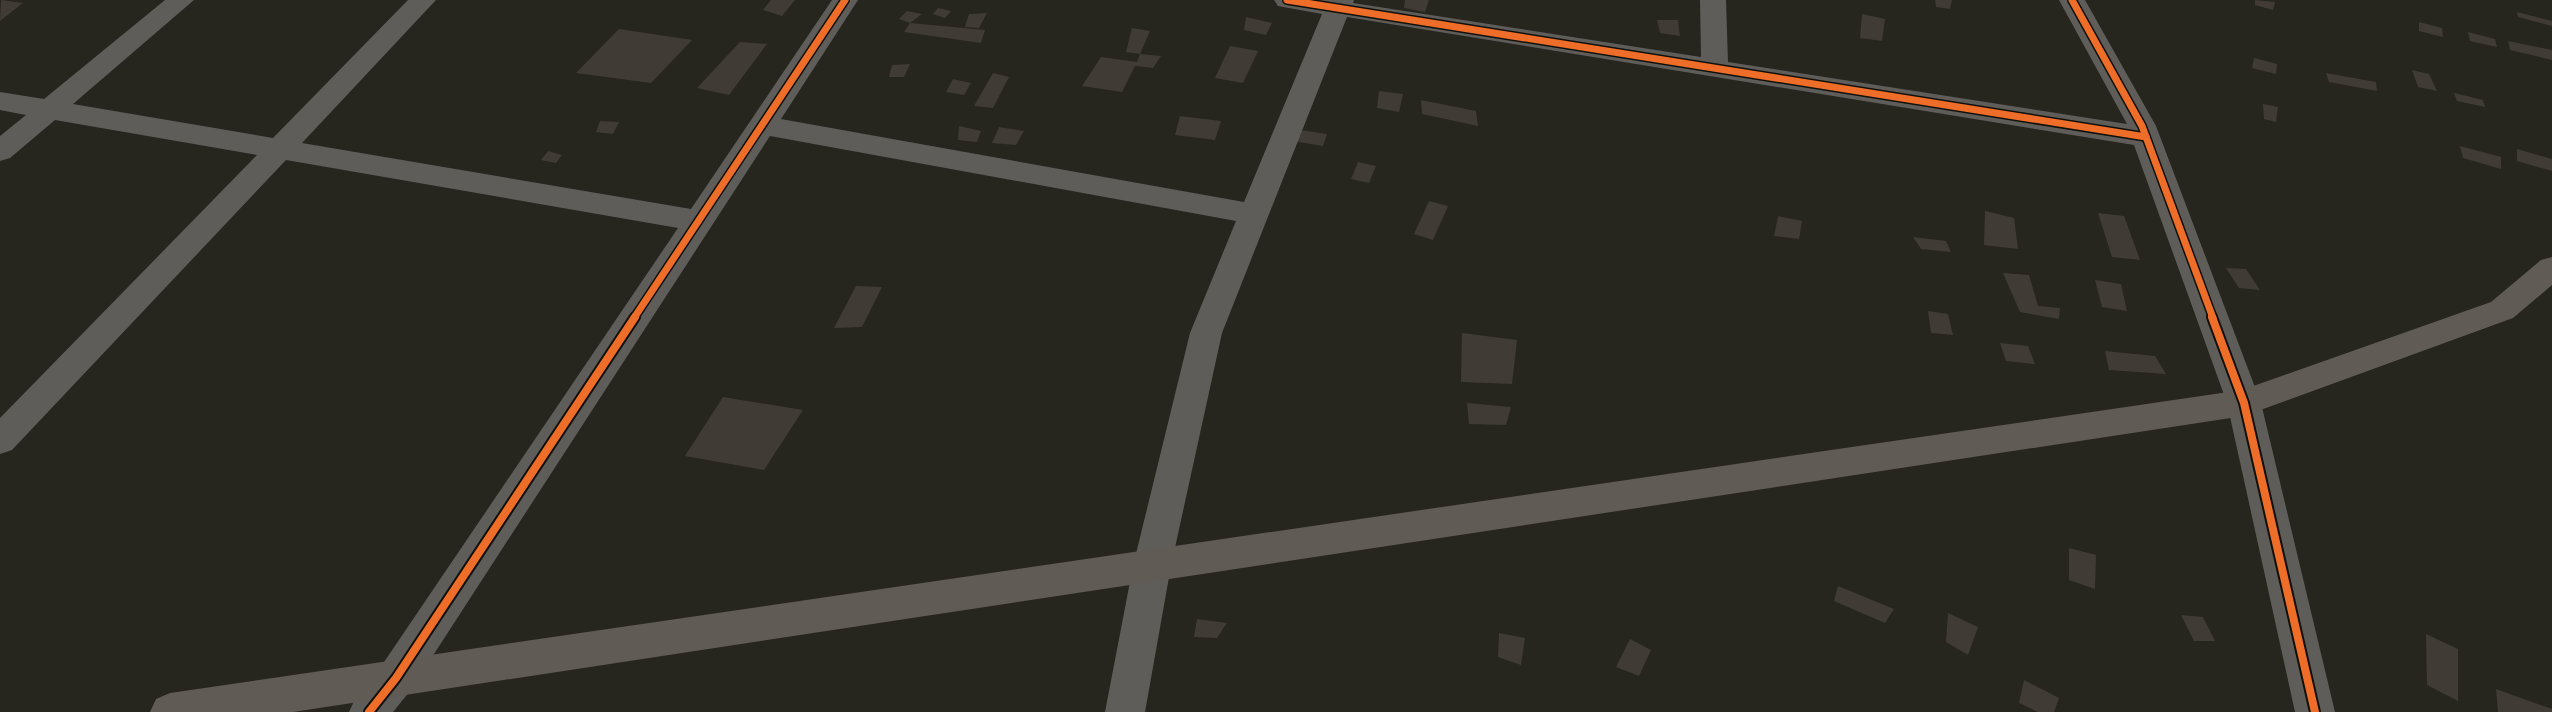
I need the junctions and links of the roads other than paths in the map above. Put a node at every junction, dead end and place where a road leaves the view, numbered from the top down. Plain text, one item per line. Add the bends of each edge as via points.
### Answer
1 (181, 0) edge
2 (423, 0) edge
3 (845, 0) edge
4 (1287, 0) edge
5 (1713, 0) edge
6 (2072, 0) edge
7 (1339, 4) edge
8 (1714, 68) junction
9 (0, 101) edge
10 (47, 111) junction
11 (762, 125) junction
12 (2146, 136) junction
13 (280, 150) junction
14 (0, 151) edge
15 (1254, 214) junction
16 (699, 220) junction
17 (2552, 268) edge
18 (2244, 403) junction
19 (0, 440) edge
20 (1152, 566) junction
21 (396, 678) junction
22 (170, 712) edge
23 (369, 712) edge
24 (1125, 712) edge
25 (2315, 712) edge

1 - 10 street
2 - 13 street
3 - 11 street
4 - 7 street
5 - 8 street
6 - 12 street
7 - 8 street
7 - 15 street
8 - 12 street
9 - 10 street
10 - 13 street
10 - 14 street
11 - 15 street
11 - 16 street
12 - 18 street
13 - 16 street
13 - 19 street
15 - 20 street via 1206,333
16 - 21 street
17 - 18 main road via 2502,310
18 - 20 main road
18 - 25 street
20 - 21 main road
20 - 24 street
21 - 22 main road
21 - 23 street

